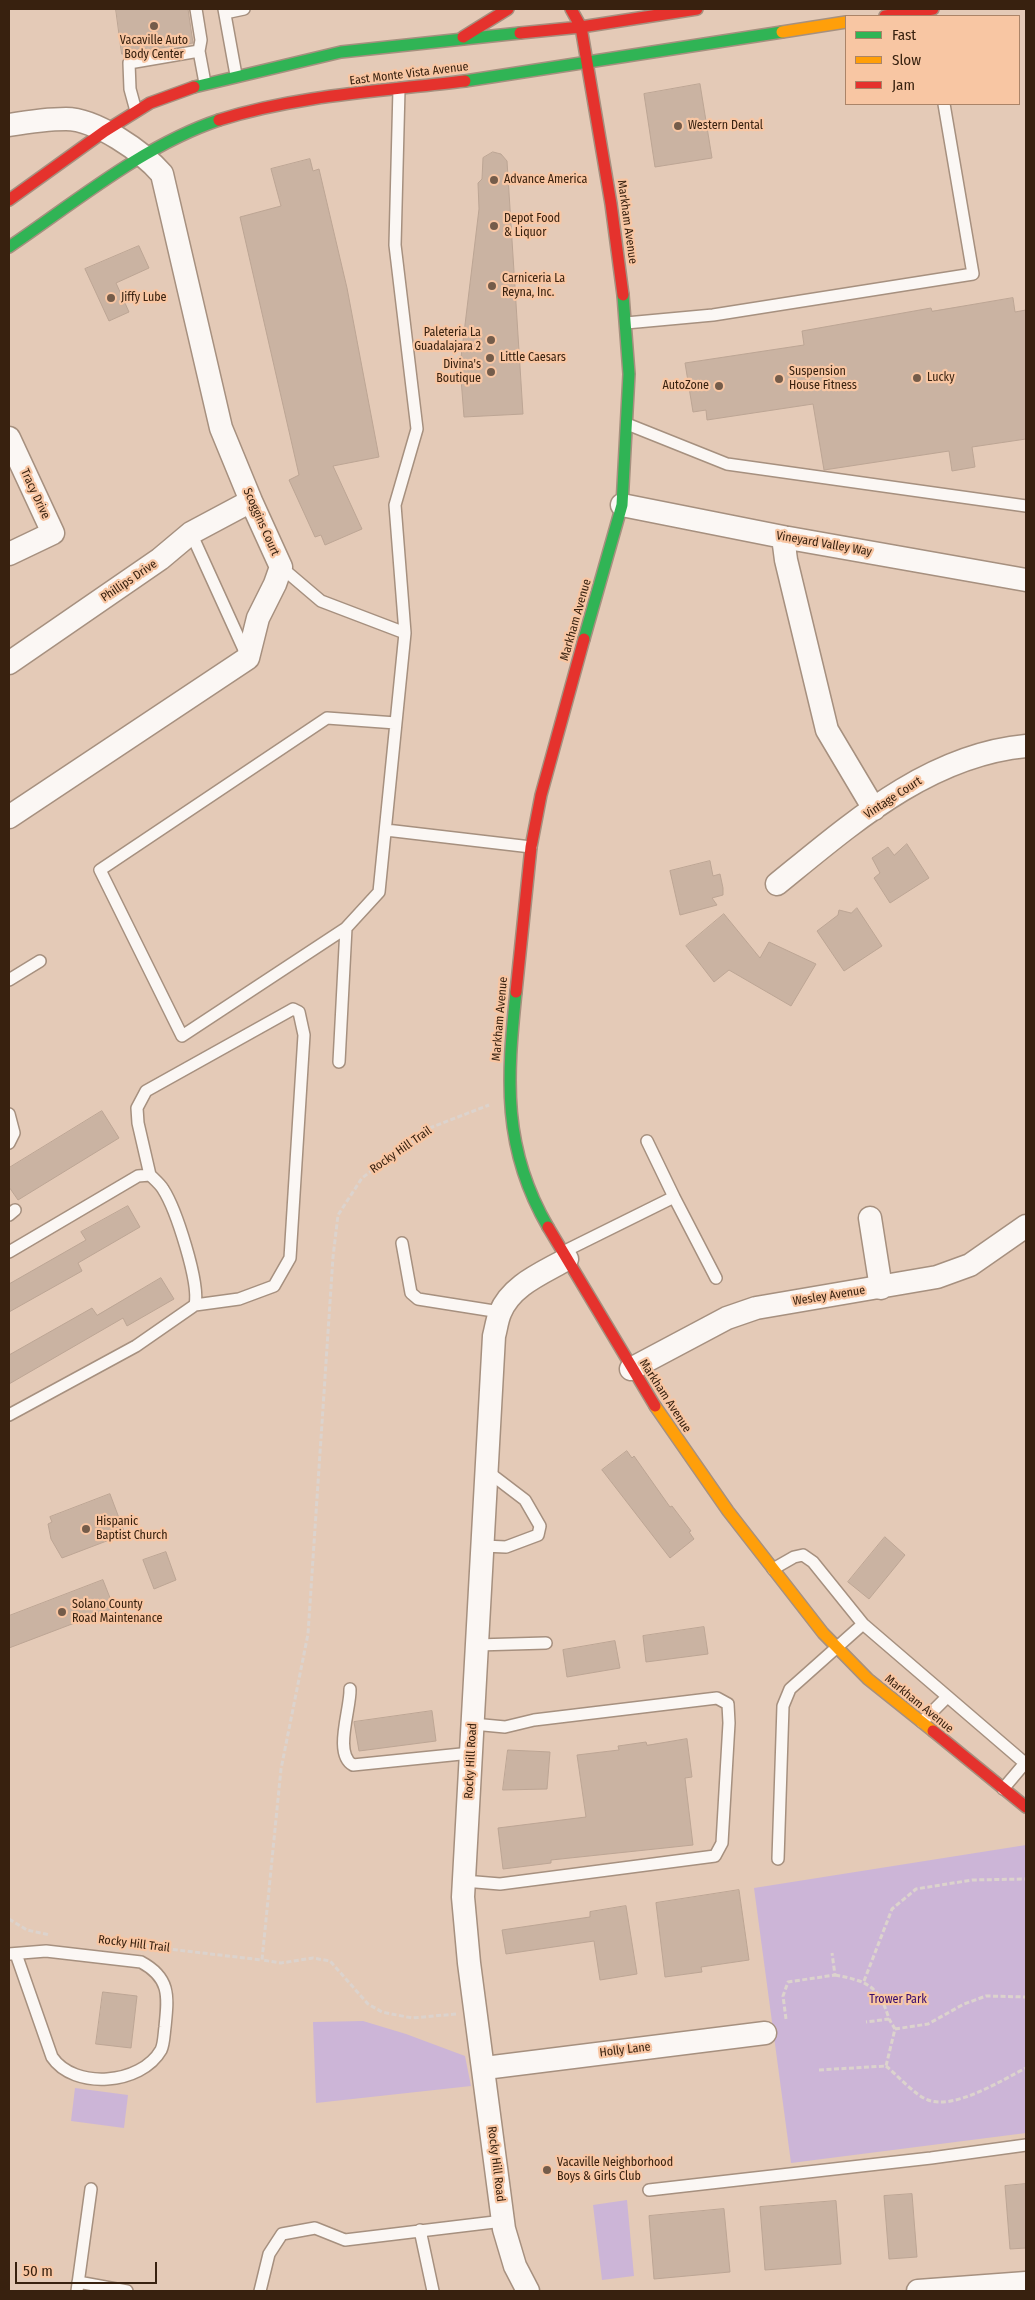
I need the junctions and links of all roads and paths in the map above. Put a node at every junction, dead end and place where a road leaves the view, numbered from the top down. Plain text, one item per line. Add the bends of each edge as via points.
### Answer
1 (196, 9) edge
2 (244, 9) edge
3 (508, 9) edge
4 (572, 9) edge
5 (583, 9) edge
6 (696, 9) edge
7 (224, 11) edge
8 (930, 11) edge
9 (894, 15) edge
10 (845, 22) edge
11 (581, 27) junction
12 (457, 40) junction
13 (199, 51) junction
14 (587, 63) junction
15 (236, 75) junction
16 (205, 83) junction
17 (399, 89) junction
18 (944, 105) edge
19 (136, 111) junction
20 (9, 124) edge
21 (106, 131) junction
22 (144, 155) junction
23 (9, 200) edge
24 (9, 247) edge
25 (626, 323) junction
26 (627, 424) junction
27 (9, 438) edge
28 (251, 501) junction
29 (622, 505) junction
30 (1026, 506) edge
31 (190, 533) junction
32 (783, 537) junction
33 (9, 554) edge
34 (281, 567) junction
35 (1026, 580) edge
36 (405, 633) junction
37 (248, 658) junction
38 (9, 663) edge
39 (396, 723) junction
40 (1026, 746) edge
41 (874, 809) junction
42 (9, 817) edge
43 (386, 830) junction
44 (531, 847) junction
45 (777, 884) dead end
46 (346, 928) junction
47 (40, 962) dead end
48 (9, 980) edge
49 (339, 1062) dead end
50 (509, 1097) junction
51 (9, 1114) edge
52 (647, 1141) dead end
53 (9, 1143) edge
54 (150, 1174) junction
55 (674, 1197) junction
56 (870, 1218) dead end
57 (1026, 1226) edge
58 (402, 1244) dead end
59 (9, 1252) edge
60 (565, 1256) junction
61 (716, 1278) dead end
62 (881, 1288) junction
63 (195, 1305) junction
64 (500, 1312) junction
65 (631, 1369) junction
66 (9, 1415) edge
67 (487, 1471) junction
68 (483, 1546) junction
69 (773, 1569) junction
70 (863, 1624) junction
71 (546, 1643) dead end
72 (477, 1645) junction
73 (837, 1647) junction
74 (350, 1689) dead end
75 (946, 1697) junction
76 (921, 1723) junction
77 (473, 1724) junction
78 (471, 1753) junction
79 (1026, 1763) edge
80 (1002, 1790) junction
81 (1026, 1807) edge
82 (778, 1859) dead end
83 (1026, 1879) edge
84 (464, 1881) junction
85 (9, 1920) edge
86 (51, 1935) dead end
87 (137, 1945) dead end
88 (12, 1954) edge
89 (832, 1954) dead end
90 (262, 1960) junction
91 (834, 1975) junction
92 (864, 1981) junction
93 (1026, 1997) edge
94 (476, 2012) junction
95 (786, 2019) dead end
96 (889, 2019) junction
97 (866, 2022) dead end
98 (895, 2029) junction
99 (764, 2033) dead end
100 (886, 2066) junction
101 (484, 2068) junction
102 (1026, 2068) edge
103 (818, 2070) dead end
104 (1026, 2145) edge
105 (91, 2189) dead end
106 (649, 2190) dead end
107 (504, 2221) junction
108 (420, 2230) junction
109 (1026, 2283) edge
110 (77, 2287) edge
111 (127, 2291) edge
112 (260, 2291) edge
113 (433, 2291) edge
114 (528, 2291) edge
115 (918, 2291) edge

1 - 13 lane via 201,40
2 - 7 lane
3 - 12 street
4 - 11 street
5 - 11 street
6 - 11 street
7 - 15 lane
8 - 9 street
10 - 14 street, East Monte Vista Avenue
11 - 12 street
11 - 14 street, Markham Avenue
12 - 15 street via 341,52
13 - 16 lane
13 - 19 lane via 129,63 130,89
14 - 17 street, East Monte Vista Avenue
14 - 25 street, Markham Avenue via 611,204
15 - 16 street
16 - 19 street
17 - 22 street, East Monte Vista Avenue via 244,112 204,125
17 - 36 lane via 395,245 417,429 395,505
18 - 25 lane via 973,274 714,315
19 - 21 street
20 - 21 street, Scoggins Court via 68,119
21 - 22 street, Scoggins Court
21 - 23 street
22 - 24 street, East Monte Vista Avenue
22 - 28 street, Scoggins Court via 162,174 221,428
25 - 26 street, Markham Avenue
26 - 29 street, Markham Avenue
26 - 30 lane via 727,464
27 - 33 street, Tracy Drive via 53,533
28 - 31 street, Phillips Drive
28 - 34 street, Scoggins Court
29 - 32 street, Vineyard Valley Way
29 - 44 street, Markham Avenue via 541,795
31 - 37 lane
31 - 38 street, Phillips Drive via 160,559
32 - 35 street, Vineyard Valley Way
32 - 41 street via 827,730
34 - 36 lane via 321,601
34 - 37 street, Scoggins Court via 258,618
36 - 39 lane
37 - 42 street
39 - 43 lane
39 - 46 lane via 327,718 100,870 182,1036
40 - 41 street, Vintage Court via 960,761 903,789
41 - 45 street, Vintage Court
43 - 44 lane
43 - 46 lane via 379,892
44 - 50 street, Markham Avenue via 510,1050
46 - 49 lane
47 - 48 lane
50 - 60 street, Markham Avenue via 513,1134 524,1174 542,1216
50 - 90 path, Rocky Hill Trail via 427,1129 362,1178 338,1215 308,1634 281,1769
51 - 53 lane via 14,1133
52 - 55 lane
54 - 59 lane via 138,1176
54 - 63 lane via 163,1190 185,1244 197,1295
54 - 63 lane via 137,1108 146,1091 292,1009 299,1012 304,1035 290,1258 274,1286 239,1299
55 - 60 lane
55 - 61 lane
56 - 62 street
57 - 62 street, Wesley Avenue via 970,1265 937,1277
58 - 64 lane via 411,1293 418,1299
60 - 64 street, Rocky Hill Road via 513,1293
60 - 65 street, Markham Avenue
62 - 65 street, Wesley Avenue via 756,1308 726,1318
63 - 66 lane via 136,1346
64 - 67 street, Rocky Hill Road via 494,1336
65 - 69 street, Markham Avenue via 672,1433
67 - 68 street, Rocky Hill Road
67 - 68 lane via 525,1500 540,1526 538,1535 506,1547
68 - 72 street, Rocky Hill Road
69 - 70 lane via 794,1557 808,1558
69 - 73 street, Markham Avenue
70 - 73 lane
70 - 75 lane
71 - 72 lane
72 - 77 street, Rocky Hill Road
73 - 76 street, Markham Avenue via 868,1679
73 - 82 lane via 790,1689 783,1706
74 - 78 lane via 344,1755 353,1765
75 - 76 lane
75 - 79 lane
76 - 80 street, Markham Avenue
77 - 78 street, Rocky Hill Road
77 - 84 lane via 505,1727 534,1720 717,1698 728,1704 729,1723 722,1844 715,1856 500,1884
78 - 84 street, Rocky Hill Road
79 - 80 lane
80 - 81 street, Markham Avenue
83 - 92 path via 972,1880 916,1889 892,1909
84 - 94 street, Rocky Hill Road via 469,1963
85 - 86 path via 27,1930
87 - 90 path, Rocky Hill Trail
88 - 88 lane via 59,2068 73,2076 118,2079 150,2062 162,2049 166,1988 153,1968 141,1962 46,1951
89 - 91 path
90 - 94 path, Rocky Hill Trail via 281,1962 313,1958 330,1961 368,2004 382,2012 412,2018
91 - 92 path
91 - 95 path via 788,1982 783,1996
92 - 96 path via 885,2004
93 - 98 path via 986,1996 928,2024
94 - 101 street, Rocky Hill Road
96 - 97 path
96 - 98 path
98 - 100 path
99 - 101 street, Holly Lane
100 - 102 path via 926,2100 941,2104 955,2101
100 - 103 path
101 - 107 street, Rocky Hill Road
104 - 106 lane
105 - 110 lane
107 - 108 lane
107 - 114 street, Rocky Hill Road via 515,2266
108 - 112 lane via 345,2240 315,2228 282,2234 263,2271
108 - 113 lane
109 - 115 street
110 - 111 lane

